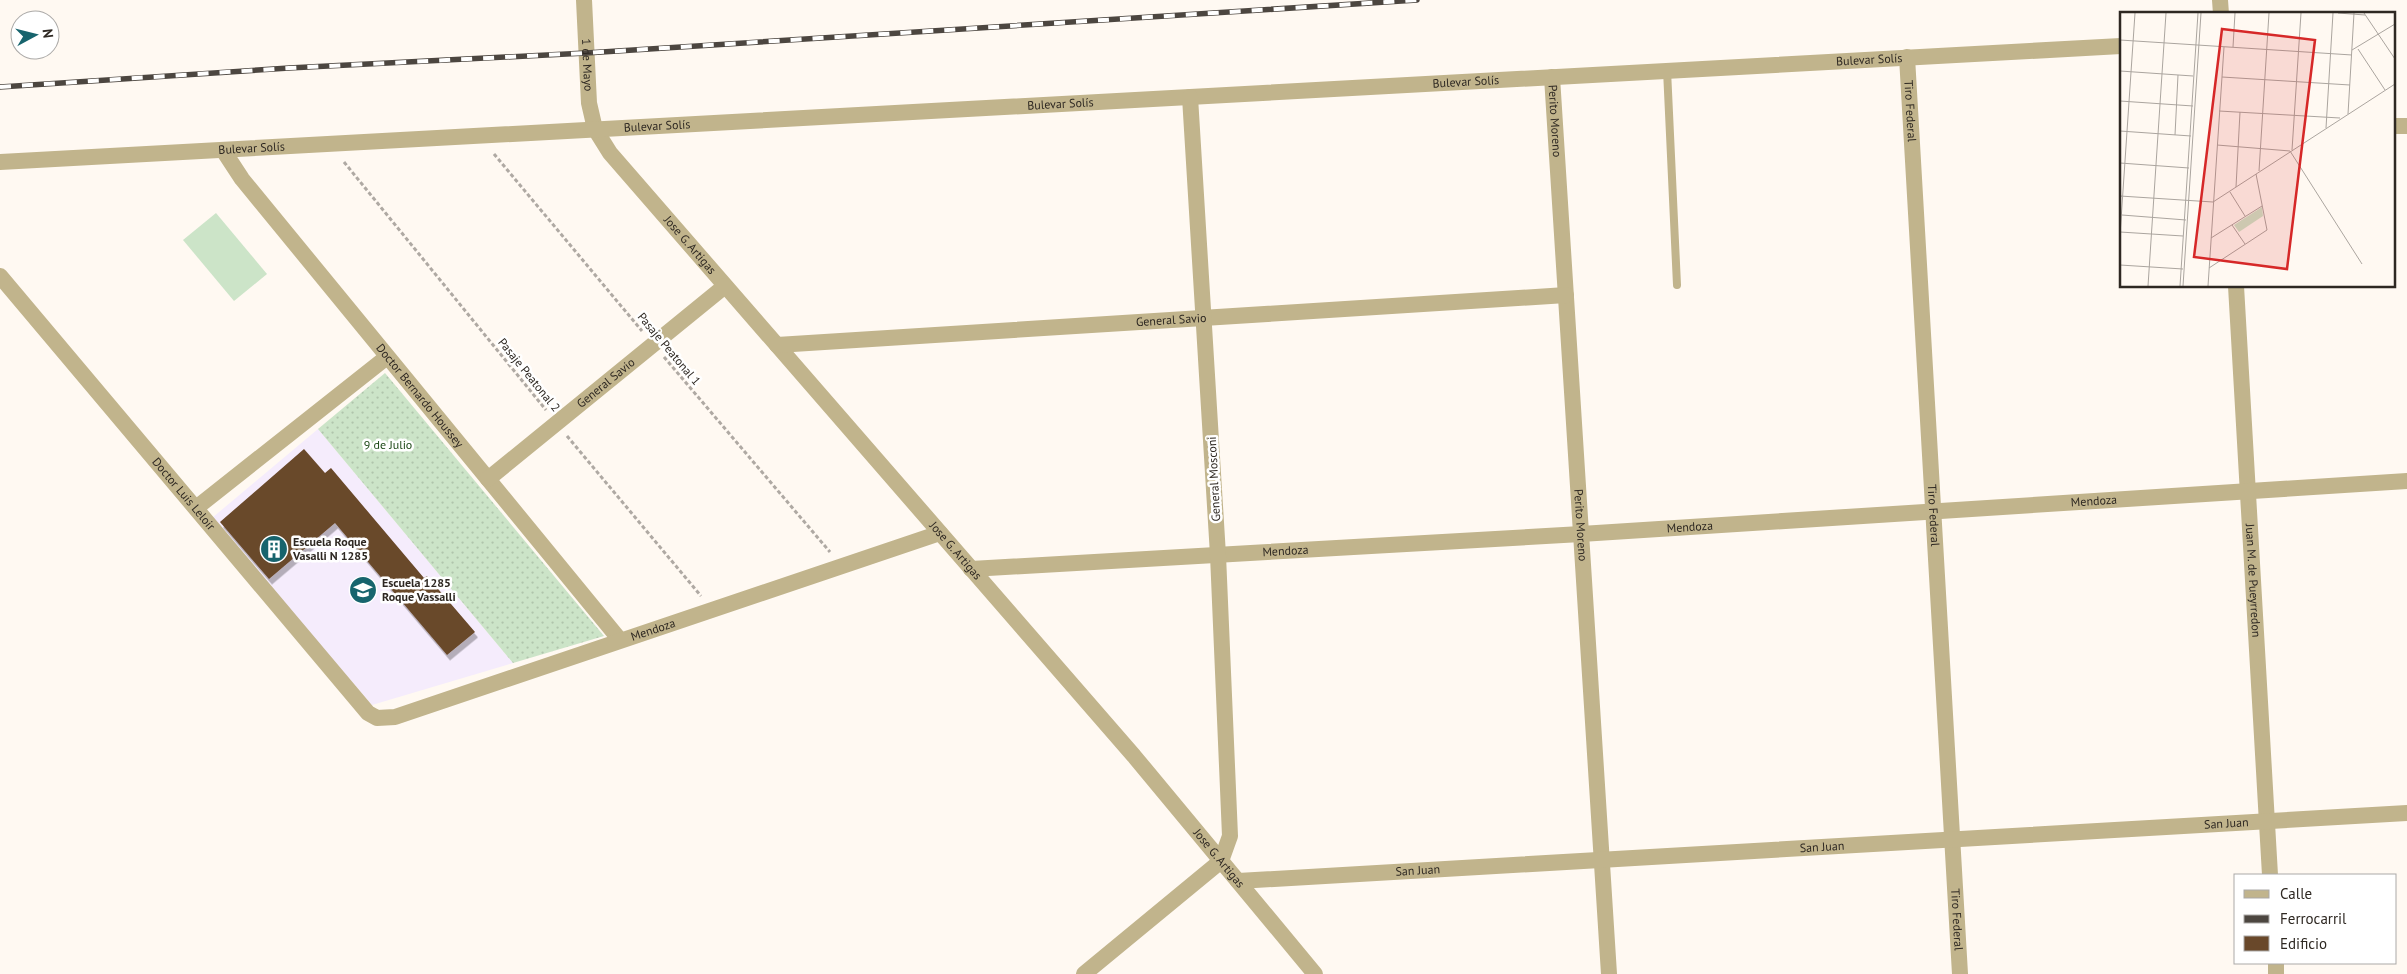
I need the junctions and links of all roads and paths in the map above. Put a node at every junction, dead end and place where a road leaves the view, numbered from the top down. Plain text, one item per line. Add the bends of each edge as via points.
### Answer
1 (584, 0) edge
2 (2120, 46) edge
3 (1907, 57) junction
4 (1667, 70) junction
5 (1552, 77) junction
6 (1190, 97) junction
7 (2394, 126) edge
8 (2407, 126) edge
9 (595, 129) junction
10 (223, 150) junction
11 (494, 154) dead end
12 (0, 162) edge
13 (344, 162) dead end
14 (0, 276) edge
15 (1677, 285) dead end
16 (725, 286) junction
17 (2236, 288) edge
18 (1566, 295) junction
19 (1204, 318) junction
20 (652, 344) junction
21 (777, 345) junction
22 (387, 356) junction
23 (556, 422) junction
24 (488, 479) junction
25 (2407, 481) edge
26 (2248, 491) junction
27 (196, 508) junction
28 (1933, 512) junction
29 (940, 533) junction
30 (1581, 534) junction
31 (832, 554) dead end
32 (1218, 555) junction
33 (971, 569) junction
34 (702, 599) dead end
35 (620, 640) junction
36 (368, 713) joint
37 (2407, 813) edge
38 (2267, 821) junction
39 (1953, 840) junction
40 (1602, 860) junction
41 (1221, 861) junction
42 (2270, 874) edge
43 (1238, 881) junction
44 (1084, 974) edge
45 (1315, 974) edge
46 (1609, 974) edge
47 (1960, 974) edge

1 - 9 street, 1 de Mayo via 589,103
2 - 3 street, Bulevar Solís
3 - 4 street, Bulevar Solís
3 - 28 street, Tiro Federal
4 - 5 street, Bulevar Solís
4 - 15 lane
5 - 6 street, Bulevar Solís
5 - 18 street, Perito Moreno
6 - 9 street, Bulevar Solís
6 - 19 street, General Mosconi
7 - 8 street
9 - 10 street, Bulevar Solís
9 - 16 street, Jose G. Artigas via 610,153
10 - 12 street, Bulevar Solís
10 - 22 street, Doctor Bernardo Houssey via 242,179
11 - 20 path, Pasaje Peatonal 1
13 - 23 path, Pasaje Peatonal 2
14 - 27 street, Doctor Luis Leloir
16 - 20 street, General Savio
16 - 21 street, Jose G. Artigas
17 - 26 street, Juan M. de Pueyrredon
18 - 19 street, General Savio
18 - 30 street, Perito Moreno
19 - 21 street, General Savio
19 - 32 street, General Mosconi
20 - 23 street, General Savio
20 - 31 path, Pasaje Peatonal 1
21 - 29 street, Jose G. Artigas
22 - 24 street, Doctor Bernardo Houssey
22 - 27 street
23 - 24 street, General Savio
23 - 34 path, Pasaje Peatonal 2
24 - 35 street, Doctor Bernardo Houssey
25 - 26 street, Mendoza
26 - 28 street, Mendoza
26 - 38 street, Juan M. de Pueyrredon
27 - 36 street, Doctor Luis Leloir
28 - 30 street, Mendoza
28 - 39 street, Tiro Federal
29 - 33 street, Jose G. Artigas
29 - 35 street, Mendoza
30 - 32 street, Mendoza
30 - 40 street, Perito Moreno
32 - 33 street, Mendoza
32 - 41 street, General Mosconi via 1230,836
33 - 41 street, Jose G. Artigas
35 - 36 street, Mendoza via 395,717 377,718
37 - 38 street, San Juan
38 - 39 street, San Juan
38 - 42 street, Juan M. de Pueyrredon
39 - 40 street, San Juan
39 - 47 street, Tiro Federal
40 - 43 street, San Juan
40 - 46 street, Perito Moreno
41 - 43 street, Jose G. Artigas
41 - 44 street
43 - 45 street, Jose G. Artigas

